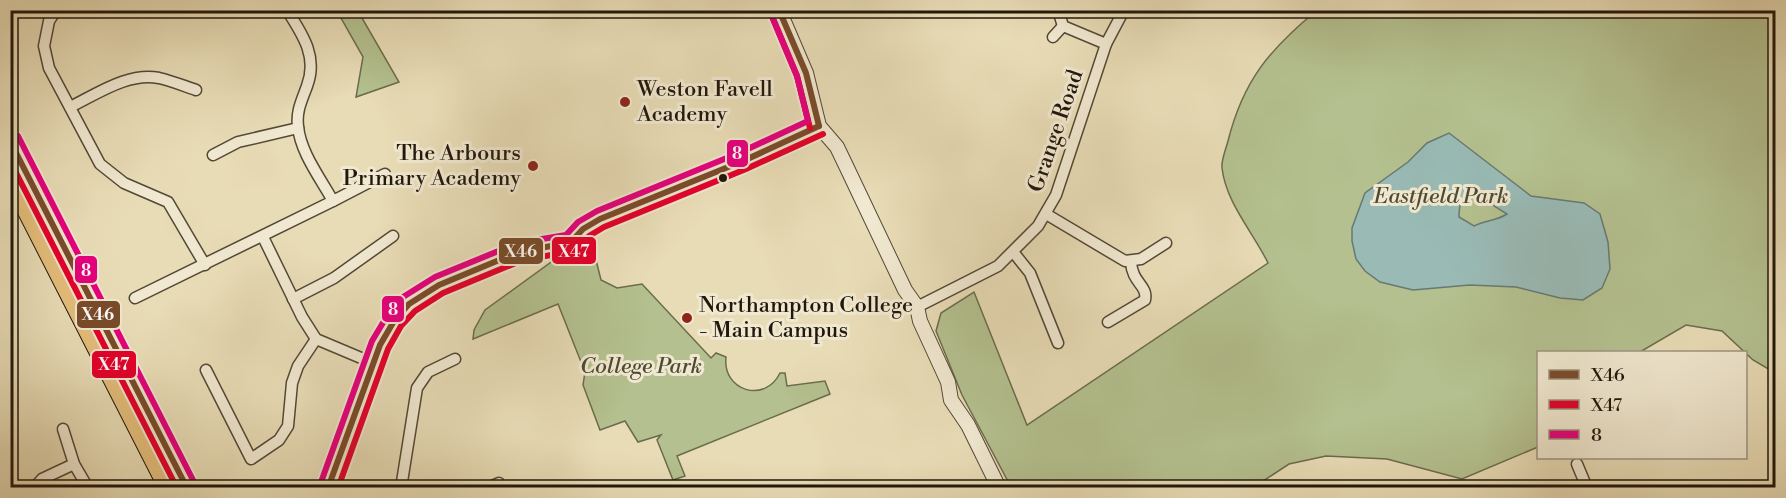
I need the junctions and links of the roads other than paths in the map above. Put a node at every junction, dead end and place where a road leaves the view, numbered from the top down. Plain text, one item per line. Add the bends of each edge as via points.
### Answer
1 (56, 10) edge
2 (287, 10) edge
3 (779, 10) edge
4 (1058, 10) edge
5 (1124, 10) edge
6 (1063, 26) junction
7 (1053, 37) dead end
8 (1106, 44) junction
9 (196, 90) dead end
10 (70, 107) junction
11 (819, 126) junction
12 (298, 128) junction
13 (10, 140) edge
14 (213, 155) dead end
15 (385, 174) dead end
16 (10, 178) edge
17 (333, 201) junction
18 (1046, 214) junction
19 (393, 236) dead end
20 (263, 237) junction
21 (1166, 243) dead end
22 (1014, 253) junction
23 (1131, 262) junction
24 (206, 265) junction
25 (135, 298) dead end
26 (293, 299) junction
27 (916, 307) junction
28 (1108, 322) dead end
29 (316, 339) junction
30 (1058, 343) dead end
31 (455, 359) dead end
32 (373, 363) junction
33 (206, 370) dead end
34 (63, 429) dead end
35 (75, 464) junction
36 (1577, 464) dead end
37 (499, 483) dead end
38 (34, 488) edge
39 (88, 488) edge
40 (168, 488) edge
41 (187, 488) edge
42 (327, 488) edge
43 (401, 488) edge
44 (488, 488) edge
45 (999, 488) edge
46 (1587, 488) edge

1 - 10 street via 49,21 44,46 49,68
2 - 12 street via 312,57 311,76 297,112
3 - 11 street via 806,73
4 - 6 street
5 - 8 street, Grange Road
6 - 7 street
6 - 8 street
8 - 18 street, Grange Road via 1064,177
9 - 10 street via 159,78 138,77
10 - 24 street via 100,164 124,183 168,202
11 - 27 street via 837,147
11 - 32 street via 600,219 570,243 521,251 434,288 409,304 394,321
12 - 14 street via 257,136
12 - 17 street
13 - 41 highway
15 - 17 street
16 - 40 highway
17 - 20 street
18 - 22 street, Grange Road
18 - 23 street
19 - 26 street via 334,278
20 - 24 street
20 - 26 street
21 - 23 street via 1141,260
22 - 27 street, Grange Road via 981,277
22 - 30 street via 1030,273
23 - 28 street via 1132,275 1144,288 1146,300
24 - 25 street
26 - 29 street
27 - 45 street via 948,382 951,400
29 - 32 street
29 - 33 street via 292,383 288,426 279,440 251,459
31 - 43 street via 428,372 417,388
32 - 42 street
34 - 35 street
35 - 38 street via 42,479
35 - 39 street
36 - 46 street
37 - 44 street

